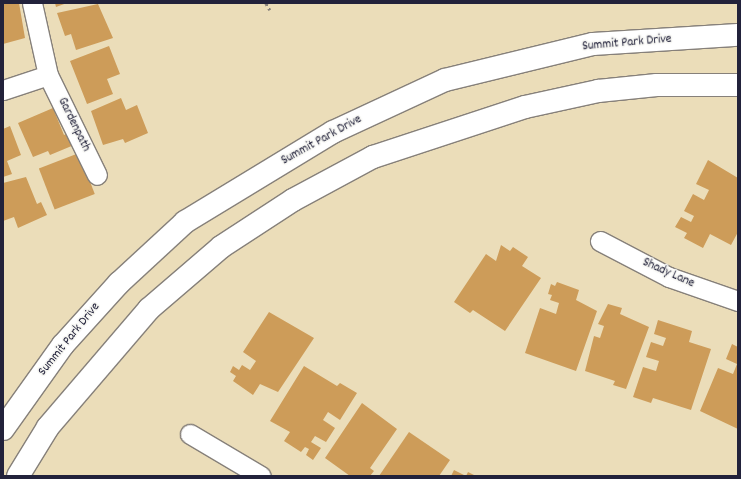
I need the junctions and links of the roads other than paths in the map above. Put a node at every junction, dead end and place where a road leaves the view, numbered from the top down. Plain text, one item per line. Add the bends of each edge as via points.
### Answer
1 (32, 3) edge
2 (738, 35) edge
3 (48, 75) junction
4 (738, 85) edge
5 (3, 90) edge
6 (97, 175) dead end
7 (600, 241) dead end
8 (738, 301) edge
9 (3, 429) edge
10 (190, 434) dead end
11 (18, 476) edge
12 (260, 476) edge

1 - 3 street, Gardenpath
2 - 9 street, Summit Park Drive via 592,44 445,80 333,132 185,222 119,283 62,345
3 - 5 street
3 - 6 street, Gardenpath
4 - 11 street via 657,85 598,91 525,107 373,157 294,200 221,247 149,309 48,427
7 - 8 street, Shady Lane via 669,277
10 - 12 street

